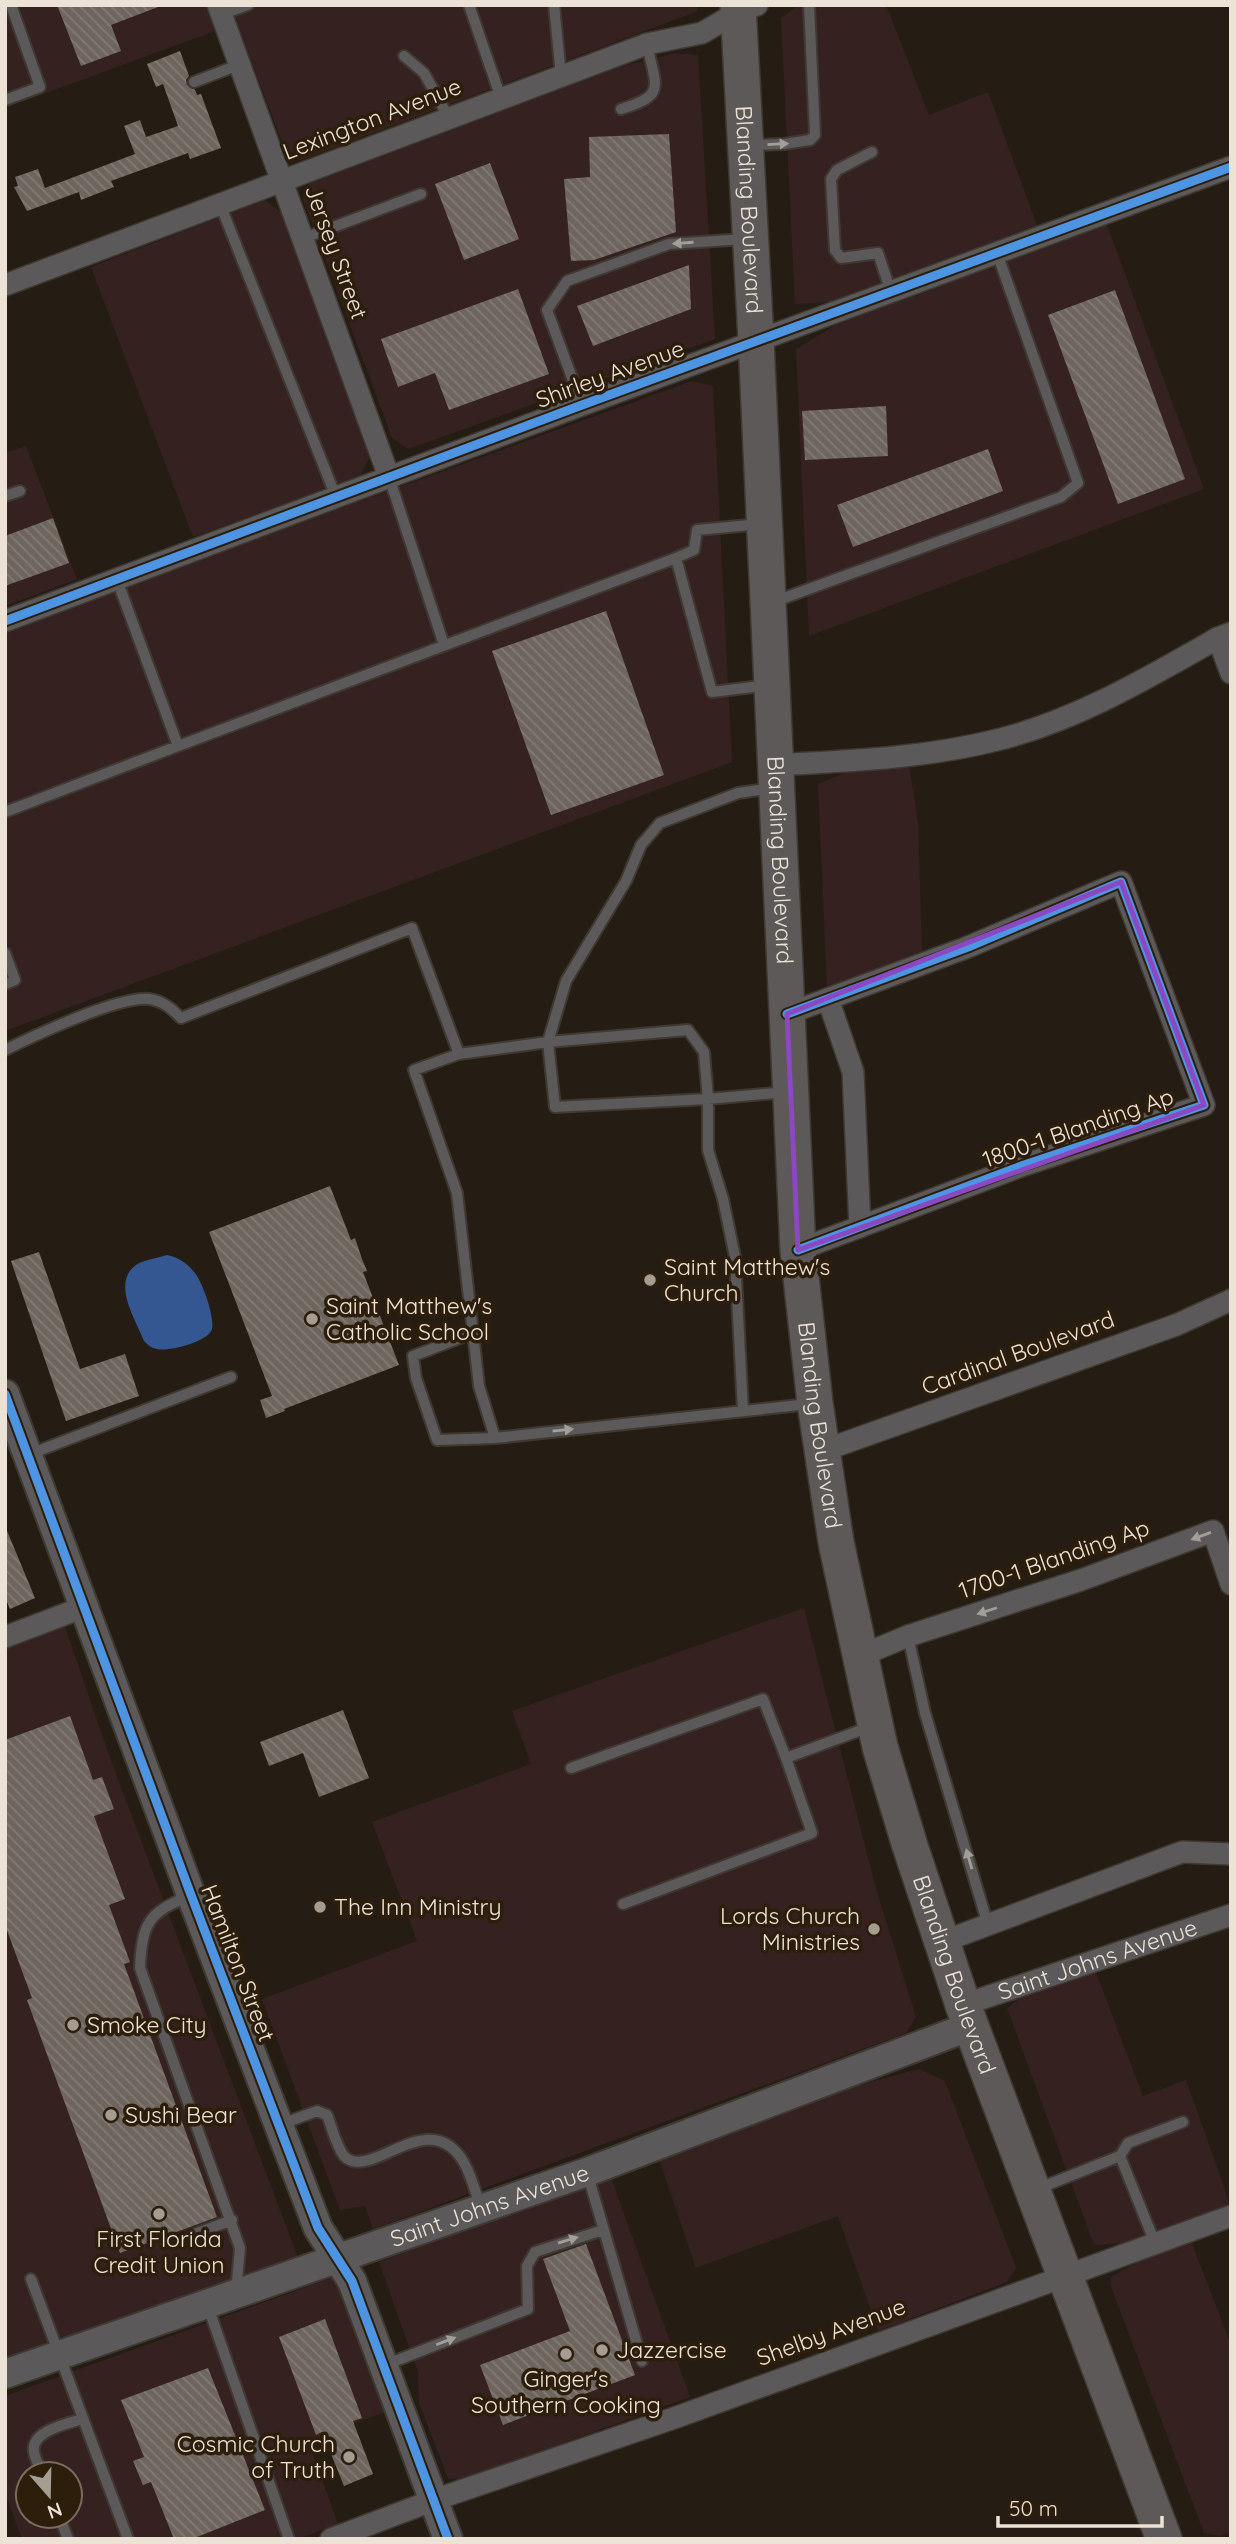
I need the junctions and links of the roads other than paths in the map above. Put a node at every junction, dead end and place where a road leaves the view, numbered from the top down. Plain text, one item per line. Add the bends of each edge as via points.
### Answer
1 (11, 5) edge
2 (248, 5) edge
3 (469, 5) edge
4 (554, 5) edge
5 (809, 5) edge
6 (745, 8) edge
7 (220, 10) edge
8 (647, 44) junction
9 (404, 56) dead end
10 (241, 64) junction
11 (561, 76) junction
12 (194, 82) dead end
13 (500, 98) junction
14 (5, 100) edge
15 (621, 109) dead end
16 (449, 118) junction
17 (746, 145) junction
18 (872, 152) dead end
19 (1231, 167) edge
20 (283, 181) junction
21 (421, 194) dead end
22 (220, 204) junction
23 (304, 238) junction
24 (751, 239) junction
25 (997, 253) junction
26 (5, 285) edge
27 (891, 292) junction
28 (756, 340) junction
29 (582, 405) junction
30 (389, 477) junction
31 (20, 491) dead end
32 (5, 496) edge
33 (337, 497) junction
34 (764, 523) junction
35 (676, 558) junction
36 (117, 580) junction
37 (767, 604) junction
38 (5, 621) edge
39 (1224, 636) edge
40 (444, 646) junction
41 (1231, 673) edge
42 (771, 685) junction
43 (178, 746) junction
44 (775, 776) junction
45 (5, 812) edge
46 (5, 953) edge
47 (5, 984) edge
48 (828, 999) junction
49 (787, 1014) junction
50 (548, 1042) junction
51 (5, 1050) edge
52 (459, 1054) junction
53 (790, 1092) junction
54 (708, 1099) junction
55 (860, 1227) junction
56 (798, 1250) junction
57 (1231, 1300) edge
58 (473, 1333) junction
59 (231, 1377) dead end
60 (5, 1394) edge
61 (815, 1403) junction
62 (743, 1411) junction
63 (495, 1437) junction
64 (822, 1451) junction
65 (28, 1455) junction
66 (1231, 1584) edge
67 (84, 1607) junction
68 (908, 1636) junction
69 (5, 1637) edge
70 (860, 1656) junction
71 (874, 1725) junction
72 (786, 1758) junction
73 (571, 1768) dead end
74 (1231, 1854) edge
75 (191, 1895) junction
76 (623, 1904) dead end
77 (1231, 1915) edge
78 (988, 1925) junction
79 (942, 1942) junction
80 (967, 2015) junction
81 (1183, 2122) dead end
82 (279, 2125) junction
83 (1120, 2156) junction
84 (587, 2172) junction
85 (1032, 2191) junction
86 (481, 2207) junction
87 (1231, 2216) edge
88 (232, 2220) junction
89 (603, 2230) junction
90 (195, 2234) dead end
91 (1155, 2243) junction
92 (337, 2258) junction
93 (1064, 2275) junction
94 (31, 2279) dead end
95 (236, 2294) junction
96 (207, 2304) junction
97 (60, 2357) junction
98 (642, 2361) dead end
99 (382, 2365) junction
100 (5, 2374) edge
101 (82, 2419) junction
102 (36, 2460) edge
103 (434, 2500) junction
104 (128, 2539) edge
105 (289, 2539) edge
106 (331, 2539) edge
107 (448, 2539) edge
108 (1164, 2539) edge

1 - 14 lane via 40,87
2 - 7 lane
3 - 13 lane
4 - 11 lane
17 -> 5 lane via 783,144 815,135
6 - 8 street, Lexington Avenue via 702,33
6 - 17 main road, Blanding Boulevard
7 - 10 street, Jersey Street
8 - 11 street, Lexington Avenue
8 - 15 lane via 655,88 644,102
9 - 16 lane via 425,74
10 - 12 lane
10 - 20 street, Jersey Street
11 - 13 street, Lexington Avenue
13 - 16 street, Lexington Avenue
16 - 20 street, Lexington Avenue
17 - 24 main road, Blanding Boulevard
18 - 27 lane via 836,170 831,179 835,250 841,258 878,253
19 - 25 street, Shirley Avenue
20 - 22 street, Lexington Avenue
20 - 23 street, Jersey Street
21 - 23 lane
22 - 26 street, Lexington Avenue
22 - 33 lane
23 - 30 street, Jersey Street
24 - 28 main road, Blanding Boulevard
24 -> 29 lane via 669,244 566,281 547,310
25 - 27 street, Shirley Avenue
25 - 37 lane via 1077,483 1061,497
27 - 28 street, Shirley Avenue
28 - 29 street, Shirley Avenue
28 - 34 main road, Blanding Boulevard
29 - 30 street, Shirley Avenue
30 - 33 street, Shirley Avenue
30 - 40 lane
31 - 32 lane
33 - 36 street, Shirley Avenue
34 - 35 lane via 697,530 694,550
34 - 37 main road, Blanding Boulevard
35 - 40 lane
35 - 42 lane via 712,692
36 - 38 street, Shirley Avenue
36 - 43 lane
37 - 42 main road, Blanding Boulevard
39 - 41 street
39 - 44 street via 1115,695 1003,738
40 - 43 lane
42 - 44 main road, Blanding Boulevard
43 - 45 lane
44 - 49 main road, Blanding Boulevard
44 - 50 lane via 660,823 641,845 626,881 566,981
46 - 47 lane via 15,980
48 - 49 street, 1800-1 Blanding Ap
48 - 55 street via 853,1072
48 - 55 street, 1800-1 Blanding Ap via 968,947 1121,881 1204,1105 1024,1165
49 - 53 main road, Blanding Boulevard
50 - 52 lane
50 - 54 lane via 688,1030 704,1052
50 - 54 lane via 555,1107
51 - 52 lane via 129,1000 149,999 168,1005 181,1018 412,928
52 - 58 lane via 414,1070 457,1193
53 - 54 lane
53 - 56 main road, Blanding Boulevard
54 - 62 lane via 708,1150 735,1257
55 - 56 street, 1800-1 Blanding Ap
56 - 61 main road, Blanding Boulevard
57 - 64 street, Cardinal Boulevard via 1176,1325
58 - 63 lane via 479,1386
58 - 63 lane via 413,1356 416,1378 437,1440
59 - 65 lane
60 - 65 street, Hamilton Street
61 - 62 lane
61 - 64 main road, Blanding Boulevard
63 -> 62 lane
64 - 70 main road, Blanding Boulevard
65 - 67 street, Hamilton Street
66 -> 68 street, 1700-1 Blanding Ap via 1213,1531
67 - 69 street
67 - 75 street, Hamilton Street
68 - 70 street, 1700-1 Blanding Ap
78 -> 68 lane via 925,1713
70 - 71 main road, Blanding Boulevard
71 - 72 lane
71 - 79 main road, Blanding Boulevard
72 - 73 lane via 763,1699
72 - 76 lane via 812,1833
74 - 78 street via 1182,1852
75 - 82 street, Hamilton Street
75 - 88 lane via 153,1915 141,1942 140,1968
77 - 80 street, Saint Johns Avenue
78 - 79 street
79 - 80 main road, Blanding Boulevard
80 - 84 street, Saint Johns Avenue
80 - 85 main road, Blanding Boulevard
81 - 83 lane via 1128,2143
82 - 86 lane via 323,2112 344,2156 351,2160 371,2160 432,2138 463,2160
82 - 92 street, Hamilton Street via 318,2228
83 - 85 lane
83 - 91 lane
84 - 86 street, Saint Johns Avenue
84 - 89 lane
85 - 93 main road, Blanding Boulevard
86 - 92 street, Saint Johns Avenue
87 - 91 street, Shelby Avenue
88 - 90 lane
88 - 95 lane via 240,2248
89 - 98 lane
99 -> 89 lane via 528,2309 527,2266 535,2252
91 - 93 street, Shelby Avenue
92 - 95 street, Saint Johns Avenue
92 - 99 street, Hamilton Street via 352,2281
93 - 103 street, Shelby Avenue via 677,2417
93 - 108 main road, Blanding Boulevard
94 - 97 lane
95 - 96 street, Saint Johns Avenue
96 - 97 street, Saint Johns Avenue
96 - 105 lane
97 - 100 street, Saint Johns Avenue
97 - 101 lane
99 - 103 street, Hamilton Street
101 - 102 lane via 42,2434 33,2452
101 - 104 lane
103 - 106 street, Shelby Avenue
103 - 107 street, Hamilton Street

